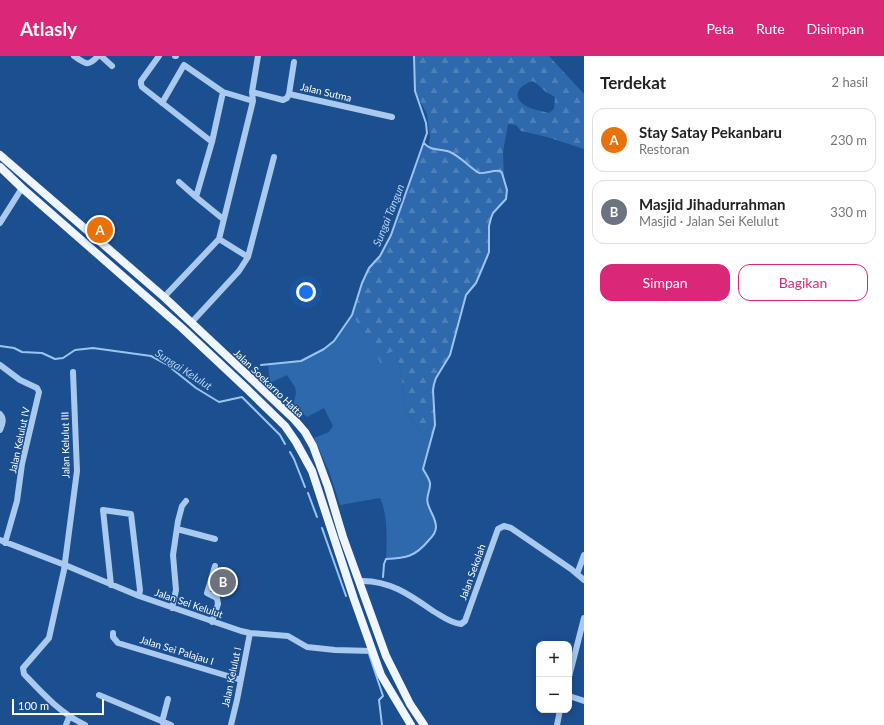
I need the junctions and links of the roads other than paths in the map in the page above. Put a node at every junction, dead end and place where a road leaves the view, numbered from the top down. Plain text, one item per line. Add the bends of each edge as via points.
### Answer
1 (74, 56) edge
2 (100, 56) edge
3 (159, 56) edge
4 (258, 56) edge
5 (294, 62) dead end
6 (112, 66) dead end
7 (223, 92) junction
8 (252, 92) junction
9 (288, 94) junction
10 (253, 101) junction
11 (162, 103) junction
12 (392, 117) dead end
13 (212, 142) junction
14 (0, 155) edge
15 (274, 158) dead end
16 (0, 167) edge
17 (179, 182) dead end
18 (22, 188) junction
19 (196, 197) junction
20 (223, 219) junction
21 (0, 223) edge
22 (94, 236) junction
23 (219, 239) junction
24 (86, 244) junction
25 (248, 257) junction
26 (164, 297) junction
27 (191, 323) junction
28 (0, 365) edge
29 (73, 372) dead end
30 (0, 414) edge
31 (0, 430) edge
32 (186, 501) dead end
33 (177, 528) junction
34 (215, 539) dead end
35 (3, 542) edge
36 (584, 555) edge
37 (65, 565) junction
38 (215, 566) dead end
39 (577, 574) junction
40 (584, 580) edge
41 (360, 581) junction
42 (111, 585) junction
43 (139, 596) junction
44 (365, 597) junction
45 (354, 599) junction
46 (172, 608) junction
47 (584, 618) edge
48 (212, 622) junction
49 (113, 633) dead end
50 (250, 633) junction
51 (372, 651) junction
52 (572, 665) edge
53 (241, 680) junction
54 (99, 695) dead end
55 (572, 697) edge
56 (168, 699) dead end
57 (584, 701) edge
58 (559, 713) edge
59 (69, 717) junction
60 (162, 722) junction
61 (422, 724) edge
62 (66, 725) edge
63 (85, 725) edge
64 (171, 725) edge
65 (231, 725) edge
66 (411, 725) edge
67 (557, 725) edge

1 - 2 street via 88,64
2 - 6 street
3 - 11 street via 141,84
4 - 8 street
5 - 9 street, Jalan Sutma
7 - 10 street
7 - 11 street via 184,65
7 - 13 street
8 - 9 street via 283,100
8 - 10 street
9 - 12 street, Jalan Sutma
10 - 20 street
11 - 13 street
13 - 19 street
14 - 22 main road, Jalan Soekarno Hatta
15 - 25 street
16 - 18 main road, Jalan Soekarno Hatta
17 - 19 street
18 - 21 street
18 - 24 main road, Jalan Soekarno Hatta
19 - 20 street
20 - 23 street
22 - 24 main road
22 - 26 main road, Jalan Soekarno Hatta
23 - 25 street
23 - 26 street
24 - 45 main road, Jalan Soekarno Hatta via 182,328 285,426 312,471
25 - 27 street via 239,271
26 - 27 main road, Jalan Soekarno Hatta
27 - 41 main road, Jalan Soekarno Hatta via 305,432 313,446
28 - 35 street, Jalan Kelulut IV via 20,380 37,388 39,394 22,464 17,501
29 - 37 street, Jalan Kelulut III via 77,471
30 - 31 street via 3,421
32 - 33 street via 182,506
33 - 34 street
33 - 46 street via 173,555 176,596
35 - 37 street, Jalan Sei Kelulut
36 - 39 street
37 - 42 street, Jalan Sei Kelulut
37 - 59 street, Jalan Kelulut III via 49,638 23,671 46,697
38 - 48 street via 207,593 217,598 218,604
39 - 40 street
39 - 41 street, Jalan Sekolah via 511,528 504,526 498,529 465,621 460,624 446,619 412,596 390,585 370,580
41 - 44 main road, Jalan Soekarno Hatta
42 - 43 street, Jalan Sei Kelulut
42 - 43 street via 103,510 131,514
43 - 46 street, Jalan Sei Kelulut
44 - 45 main road
44 - 61 main road, Jalan Soekarno Hatta via 394,673
45 - 51 main road, Jalan Soekarno Hatta
46 - 48 street, Jalan Sei Kelulut
47 - 52 street
48 - 50 street, Jalan Sei Kelulut
49 - 53 street, Jalan Sei Palajau I via 118,643
50 - 51 street, Jalan Sei Kelulut via 288,636 307,647
50 - 53 street, Jalan Kelulut I
51 - 66 main road, Jalan Soekarno Hatta via 381,675
53 - 65 street, Jalan Kelulut I
54 - 60 street
55 - 57 street
56 - 60 street
58 - 67 street
59 - 62 street
59 - 63 street
60 - 64 street

